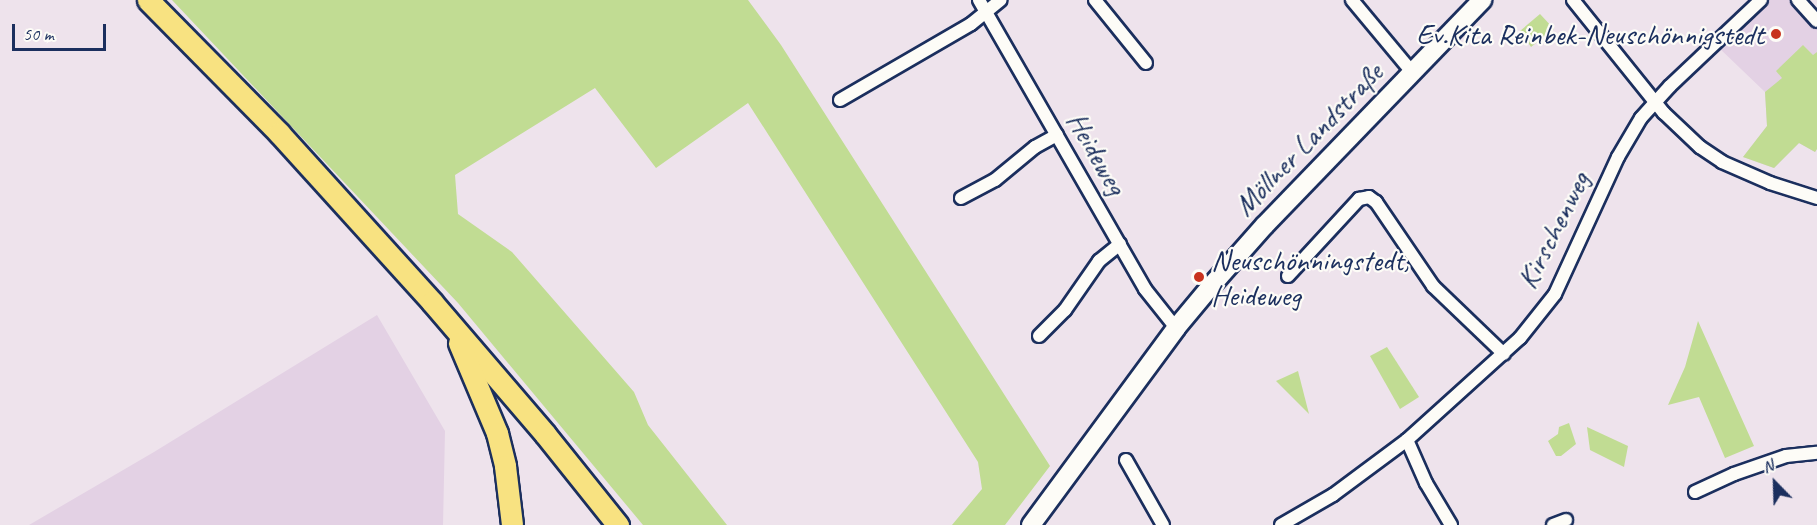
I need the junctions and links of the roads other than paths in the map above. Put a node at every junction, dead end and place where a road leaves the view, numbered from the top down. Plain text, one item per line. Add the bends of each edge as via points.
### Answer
1 (148, 0) edge
2 (979, 0) edge
3 (1001, 0) edge
4 (1095, 0) edge
5 (1352, 0) edge
6 (1482, 0) edge
7 (1573, 0) edge
8 (1761, 0) edge
9 (1798, 0) edge
10 (986, 12) junction
11 (1817, 21) edge
12 (1146, 63) dead end
13 (1412, 72) junction
14 (840, 100) dead end
15 (1655, 102) junction
16 (1057, 135) junction
17 (962, 198) dead end
18 (1817, 198) edge
19 (1120, 244) junction
20 (1288, 276) dead end
21 (452, 326) junction
22 (1176, 328) junction
23 (1039, 336) dead end
24 (1504, 354) junction
25 (1407, 440) junction
26 (1817, 453) edge
27 (1126, 460) dead end
28 (1695, 492) dead end
29 (1566, 520) dead end
30 (512, 525) edge
31 (618, 525) edge
32 (1031, 525) edge
33 (1163, 525) edge
34 (1281, 525) edge
35 (1451, 525) edge
36 (1553, 525) edge

1 - 21 highway via 279,133
2 - 10 street, Heideweg
3 - 10 street
4 - 12 street
5 - 13 street
6 - 13 main road, Möllner Landstraße
7 - 15 street
8 - 15 street, Kirschenweg
9 - 11 street
10 - 14 street
10 - 16 street, Heideweg
13 - 22 main road, Möllner Landstraße via 1264,225
15 - 18 street via 1675,125 1722,162
15 - 24 street, Kirschenweg via 1618,157 1555,294
16 - 17 street via 1035,147 995,180
16 - 19 street, Heideweg
19 - 22 street, Heideweg via 1145,289
19 - 23 street via 1100,261 1065,310
20 - 24 street via 1359,199 1369,197 1433,286
21 - 30 highway via 496,433 505,466
21 - 31 highway
22 - 32 main road, Möllner Landstraße
24 - 25 street, Kirschenweg
25 - 34 street, Kirschenweg via 1333,495
25 - 35 street
26 - 28 street via 1786,456
27 - 33 street
29 - 36 street

